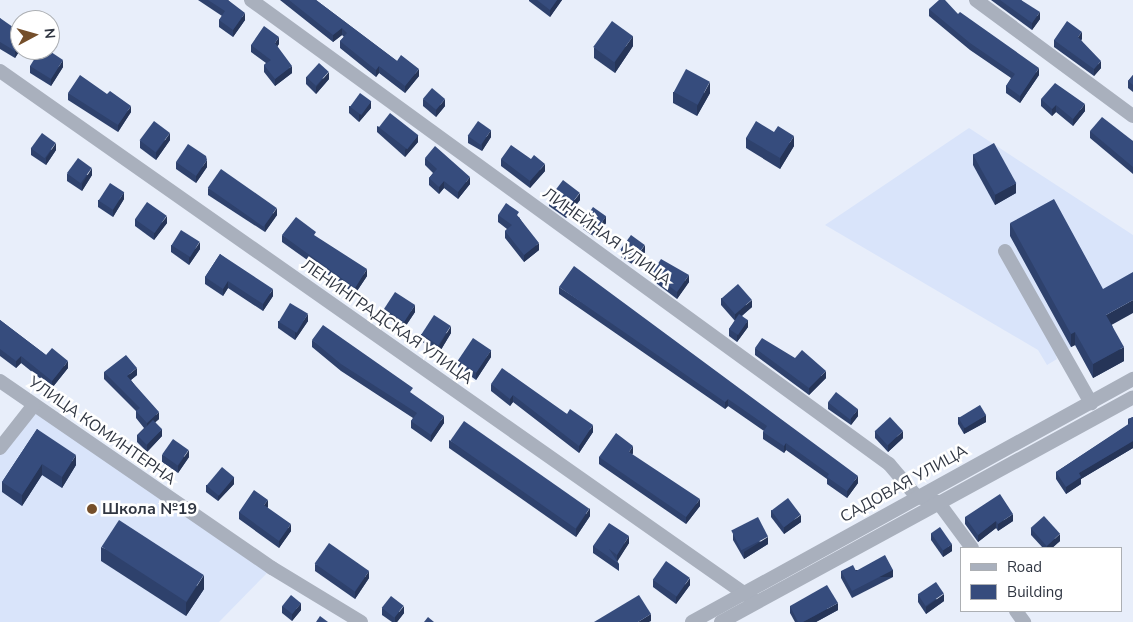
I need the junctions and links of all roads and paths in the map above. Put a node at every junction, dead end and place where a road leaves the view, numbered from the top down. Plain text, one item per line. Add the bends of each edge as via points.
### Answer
1 (251, 0) edge
2 (976, 0) edge
3 (0, 71) edge
4 (1133, 116) edge
5 (1005, 252) dead end
6 (1133, 379) edge
7 (0, 381) edge
8 (1133, 397) edge
9 (1091, 403) junction
10 (33, 406) junction
11 (0, 448) edge
12 (917, 497) junction
13 (938, 502) junction
14 (971, 547) edge
15 (742, 592) junction
16 (755, 601) junction
17 (361, 622) edge
18 (692, 622) edge
19 (721, 622) edge

1 - 12 street, ЛИНЕЙНАЯ УЛИЦА via 889,464
2 - 4 street
3 - 15 street, ЛЕНИНГРАДСКАЯ УЛИЦА
5 - 9 street
6 - 9 street, САДОВАЯ УЛИЦА
7 - 10 street, УЛИЦА КОМИНТЕРНА
8 - 13 street, САДОВАЯ УЛИЦА
9 - 12 street, САДОВАЯ УЛИЦА
10 - 11 street
10 - 17 street, УЛИЦА КОМИНТЕРНА via 272,568
12 - 13 street
12 - 15 street, САДОВАЯ УЛИЦА
13 - 14 street
13 - 16 street, САДОВАЯ УЛИЦА
15 - 16 street, ЛЕНИНГРАДСКАЯ УЛИЦА
15 - 18 street, САДОВАЯ УЛИЦА
16 - 19 street, САДОВАЯ УЛИЦА

